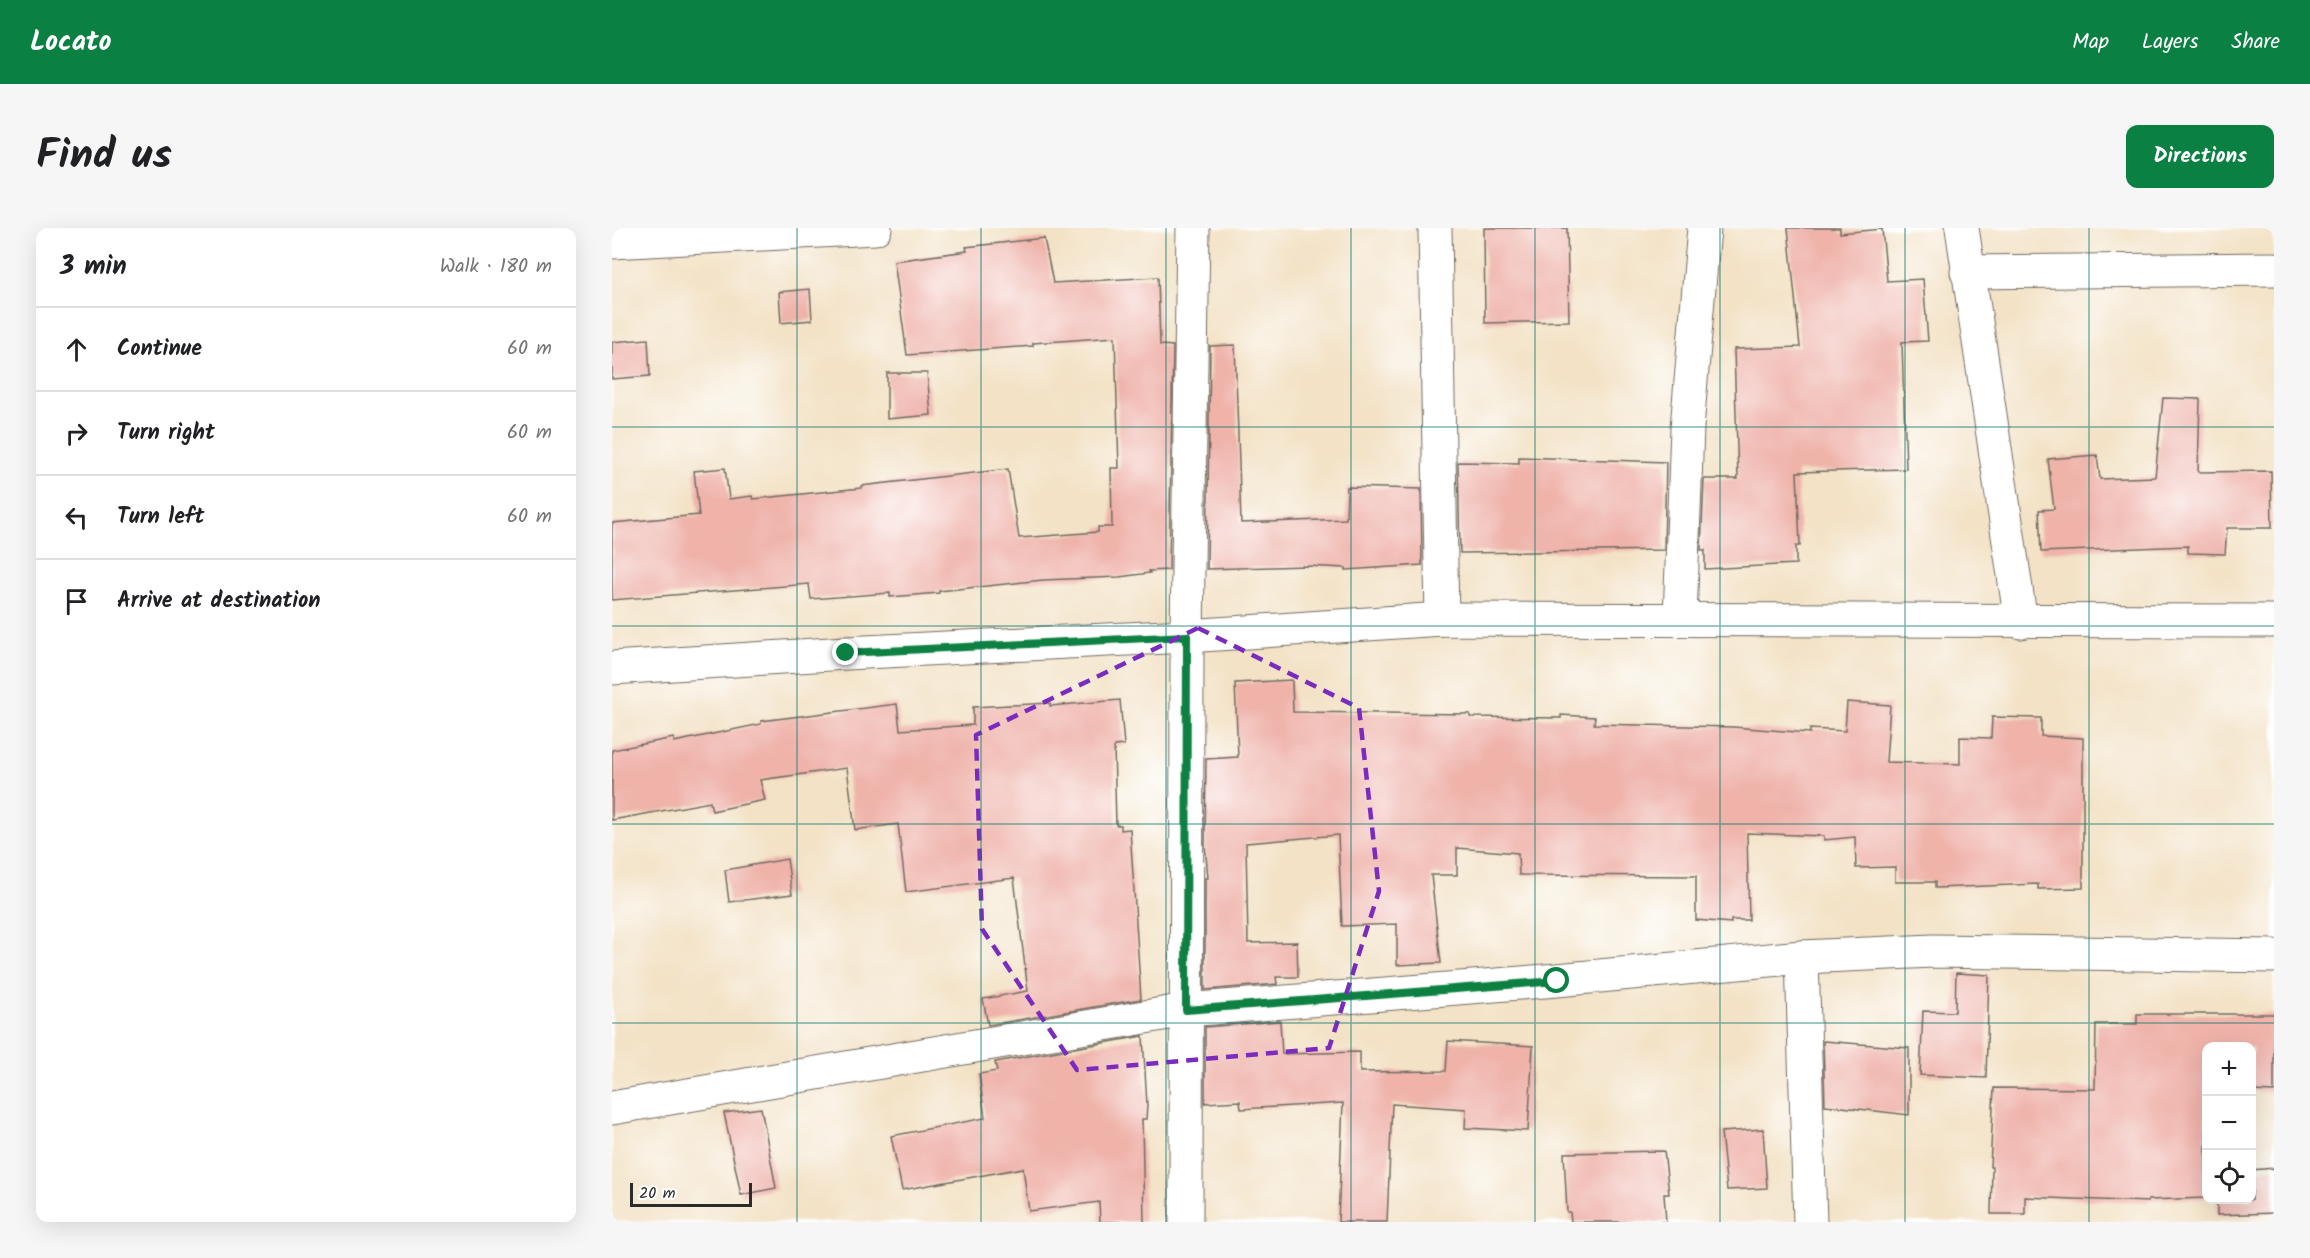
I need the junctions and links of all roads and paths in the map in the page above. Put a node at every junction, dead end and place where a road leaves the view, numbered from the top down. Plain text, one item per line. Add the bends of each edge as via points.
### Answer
1 (875, 228) edge
2 (1193, 228) edge
3 (1435, 228) edge
4 (1704, 228) edge
5 (1962, 228) edge
6 (612, 242) edge
7 (2274, 269) edge
8 (1967, 272) junction
9 (1442, 618) junction
10 (1680, 619) junction
11 (2274, 621) edge
12 (2021, 622) junction
13 (1187, 636) junction
14 (612, 668) edge
15 (2274, 956) edge
16 (1802, 957) junction
17 (1186, 1010) junction
18 (612, 1108) edge
19 (1186, 1222) edge
20 (1810, 1222) edge

1 - 6 street
2 - 13 street
3 - 9 street
4 - 10 street via 1687,428
5 - 8 street
7 - 8 street
8 - 12 street
9 - 10 street
9 - 13 street
10 - 12 street
11 - 12 street
13 - 14 street
13 - 17 street
15 - 16 street via 1933,951
16 - 17 street
16 - 20 street
17 - 18 street
17 - 19 street

